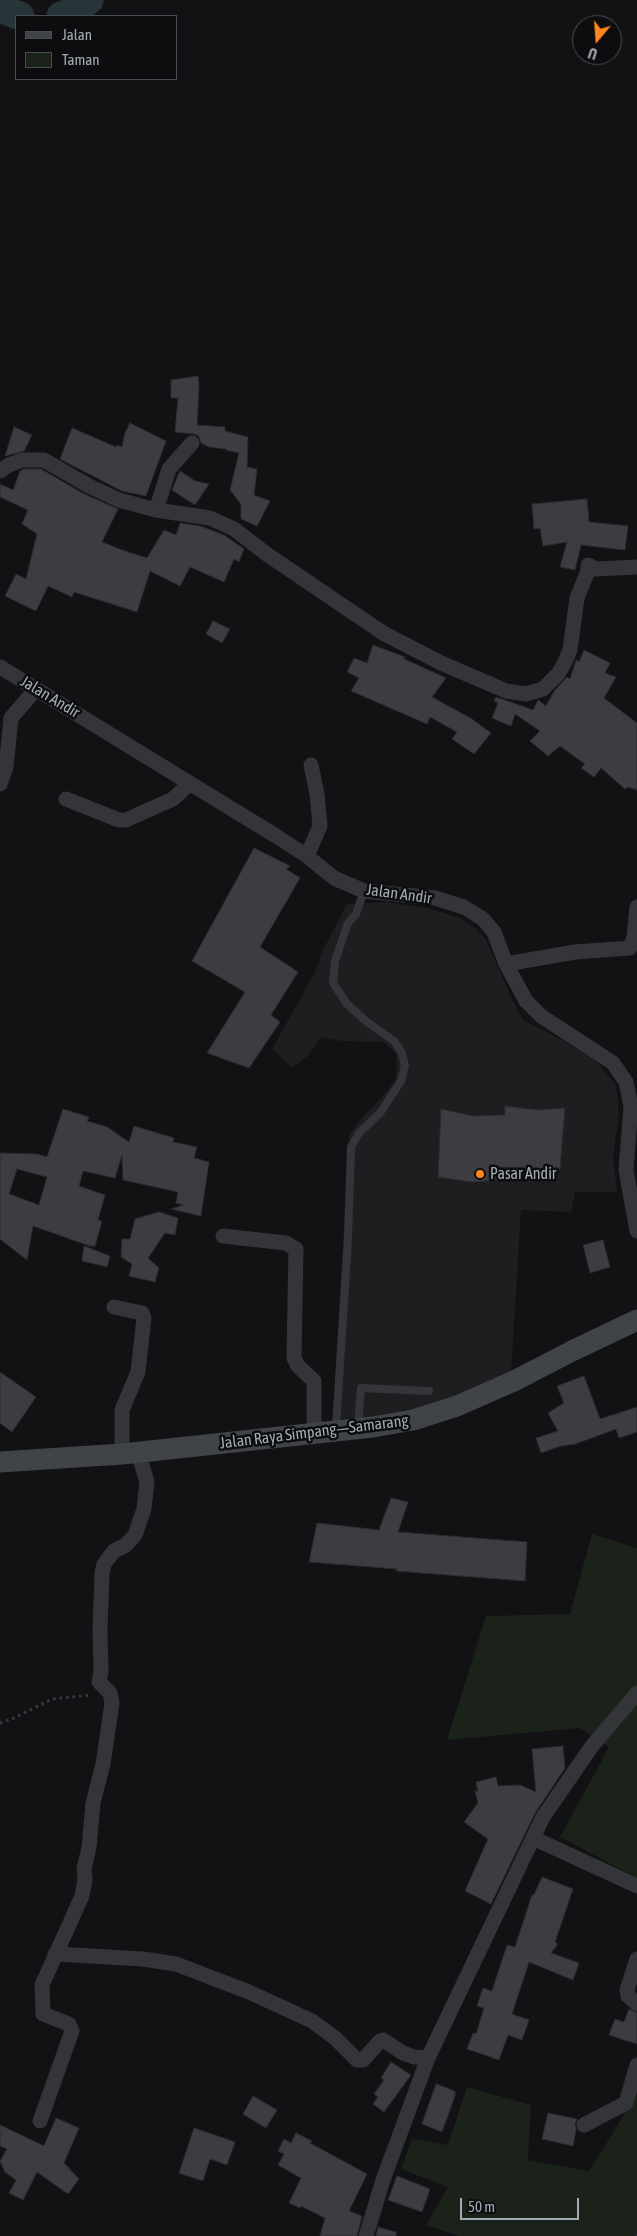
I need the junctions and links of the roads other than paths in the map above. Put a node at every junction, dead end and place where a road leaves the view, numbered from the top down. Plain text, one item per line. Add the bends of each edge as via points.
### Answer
1 (192, 443) dead end
2 (0, 472) edge
3 (156, 510) junction
4 (637, 567) edge
5 (0, 667) edge
6 (36, 689) junction
7 (311, 765) dead end
8 (190, 783) junction
9 (0, 784) edge
10 (66, 799) dead end
11 (307, 856) junction
12 (364, 891) junction
13 (637, 907) edge
14 (506, 964) junction
15 (637, 1231) edge
16 (223, 1236) dead end
17 (114, 1307) dead end
18 (637, 1320) edge
19 (429, 1392) dead end
20 (358, 1428) junction
21 (336, 1430) junction
22 (314, 1433) junction
23 (130, 1453) junction
24 (0, 1462) edge
25 (637, 1693) edge
26 (533, 1838) junction
27 (637, 1886) edge
28 (55, 1954) junction
29 (637, 1959) edge
30 (637, 2004) edge
31 (428, 2058) junction
32 (637, 2065) edge
33 (40, 2121) dead end
34 (584, 2125) dead end
35 (366, 2236) edge

1 - 3 street via 169,469
2 - 3 street via 22,460 44,460 119,500
3 - 4 street via 210,518 234,529 383,633 506,691 526,694 542,690 561,669 570,650 577,598 588,564 596,569
5 - 6 street, Jalan Andir
6 - 8 street, Jalan Andir
6 - 9 street via 11,718 6,767
7 - 11 street via 318,794 320,826
8 - 10 street via 173,799 126,820
8 - 11 street, Jalan Andir
11 - 12 street, Jalan Andir via 334,878
12 - 14 street, Jalan Andir via 435,898 464,907 483,919 494,932
12 - 21 lane via 356,914 348,923 335,961 333,983 347,1004 394,1041 405,1066 402,1081 351,1147
13 - 14 street via 630,948 575,952
14 - 15 street, Jalan Andir via 526,1001 541,1016 613,1063 626,1082 632,1106 626,1170
16 - 22 street via 286,1243 296,1249 294,1358 314,1381
17 - 23 street via 142,1313 144,1318 138,1372 122,1410
18 - 20 main road, Jalan Raya Simpang—Samarang via 457,1406 413,1420
19 - 20 lane via 361,1388
20 - 21 main road, Jalan Raya Simpang—Samarang
21 - 22 main road, Jalan Raya Simpang—Samarang
22 - 23 main road, Jalan Raya Simpang—Samarang
23 - 24 main road, Jalan Raya Simpang—Samarang
23 - 28 street via 147,1482 144,1509 135,1535 114,1551 104,1564 102,1573 102,1672 99,1682 110,1693 112,1702 109,1732 93,1803 82,1896
25 - 26 street via 592,1746 543,1817
26 - 27 street
26 - 31 street
28 - 31 street via 176,1964 312,2021 336,2038 357,2060 363,2060 383,2040 403,2053
28 - 33 street via 42,1985 42,2011 69,2024 72,2031
29 - 30 street via 627,1990 628,1996
31 - 35 street
32 - 34 street via 626,2103

